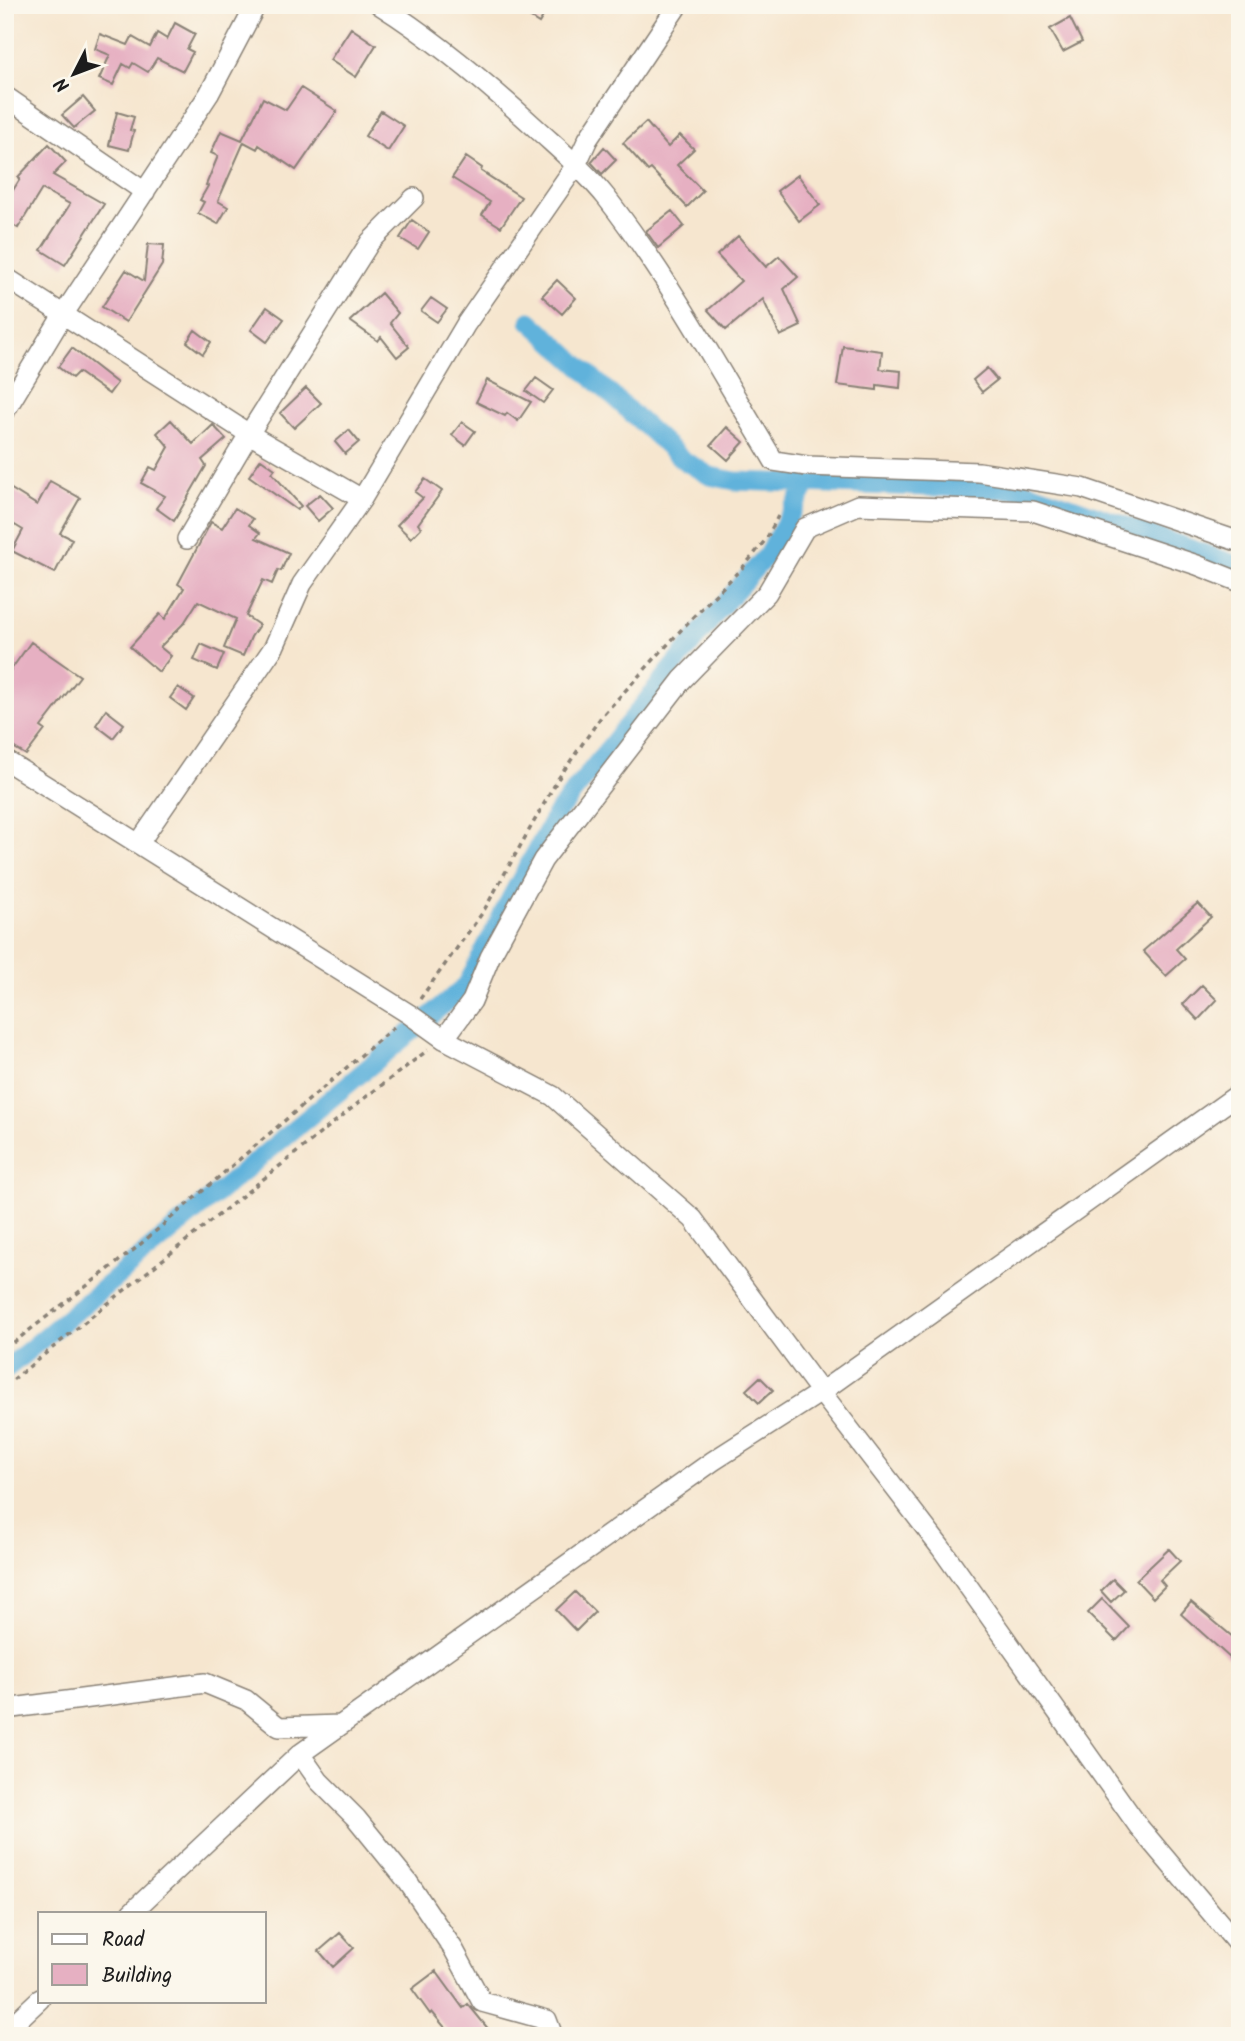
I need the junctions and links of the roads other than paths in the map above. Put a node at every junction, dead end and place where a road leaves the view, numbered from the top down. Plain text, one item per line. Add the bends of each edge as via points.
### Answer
1 (256, 5) edge
2 (380, 5) edge
3 (678, 5) edge
4 (5, 96) edge
5 (576, 165) junction
6 (145, 192) junction
7 (414, 198) dead end
8 (5, 277) edge
9 (63, 315) junction
10 (5, 411) edge
11 (249, 434) junction
12 (362, 499) junction
13 (187, 540) dead end
14 (1240, 542) edge
15 (1240, 582) edge
16 (5, 760) edge
17 (139, 843) junction
18 (444, 1038) junction
19 (1240, 1093) edge
20 (821, 1392) junction
21 (5, 1709) edge
22 (340, 1725) junction
23 (300, 1754) junction
24 (132, 1912) edge
25 (1240, 1948) edge
26 (38, 2001) edge
27 (5, 2032) edge
28 (553, 2036) edge

1 - 6 street via 209,94
2 - 5 street via 421,31
3 - 5 street via 588,139
4 - 6 street
5 - 12 street via 466,324
5 - 14 street via 605,196 655,266 774,461 979,472 1082,488
6 - 9 street
7 - 11 street via 370,242
8 - 9 street
9 - 10 street
9 - 11 street
11 - 12 street
11 - 13 street
12 - 17 street via 302,584 274,647
15 - 18 street via 1033,511 858,505 805,527 767,593 682,680 543,859 472,1001
16 - 17 street
17 - 18 street
18 - 20 street via 553,1096 692,1219
19 - 20 street
20 - 22 street via 713,1461
20 - 25 street via 941,1548 1139,1827
21 - 22 street via 205,1684 246,1700 279,1727
22 - 23 street
23 - 24 street
23 - 28 street via 408,1882 482,2002 547,2020
26 - 27 street

